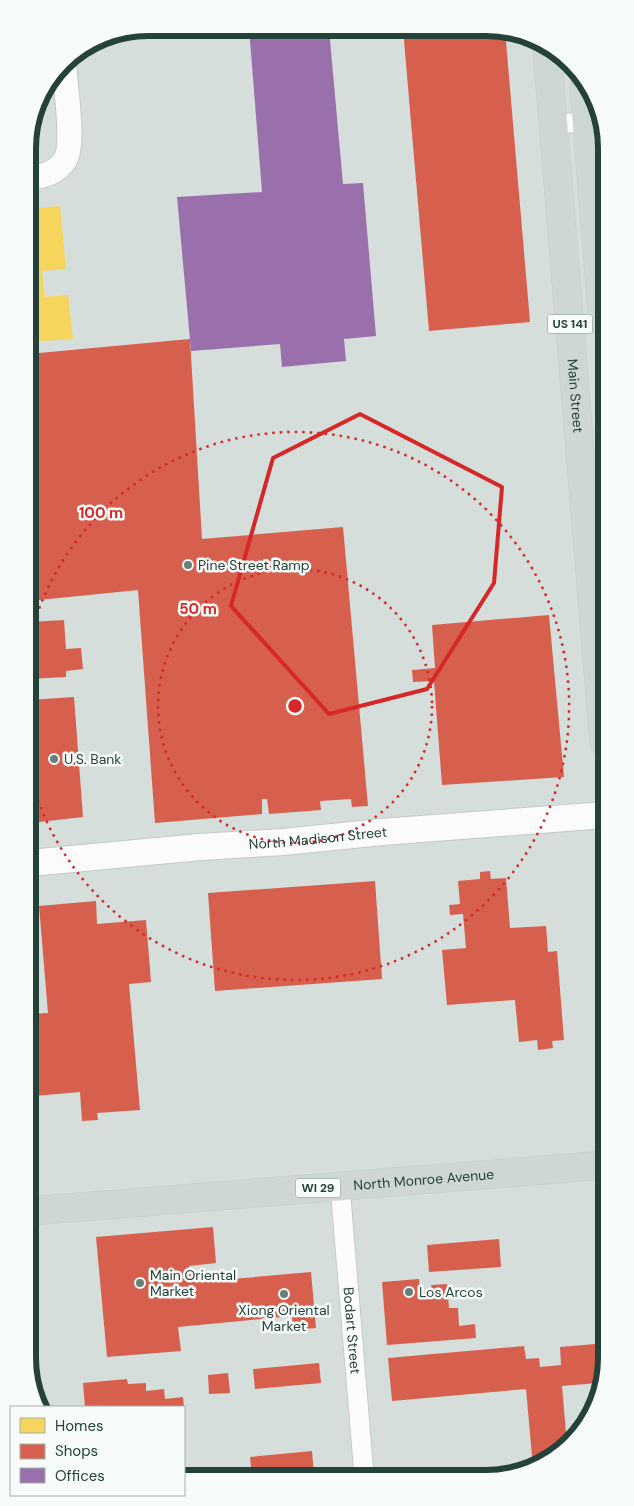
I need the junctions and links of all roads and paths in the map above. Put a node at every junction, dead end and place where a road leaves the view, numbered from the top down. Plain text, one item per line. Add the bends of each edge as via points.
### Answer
1 (547, 55) edge
2 (65, 74) edge
3 (595, 121) edge
4 (553, 124) junction
5 (595, 125) edge
6 (36, 177) edge
7 (598, 197) edge
8 (598, 670) edge
9 (598, 816) edge
10 (36, 862) edge
11 (598, 1166) edge
12 (340, 1186) junction
13 (36, 1211) edge
14 (364, 1470) edge

1 - 4 main road, Main Street / US 141
2 - 6 street via 70,143 66,159 56,170
3 - 4 street
4 - 8 main road, Main Street / US 141
5 - 7 main road, US 141
9 - 10 main road, North Madison Street
11 - 12 main road, North Monroe Avenue / WI 29
12 - 13 main road, North Monroe Avenue / WI 29
12 - 14 street, Bodart Street

